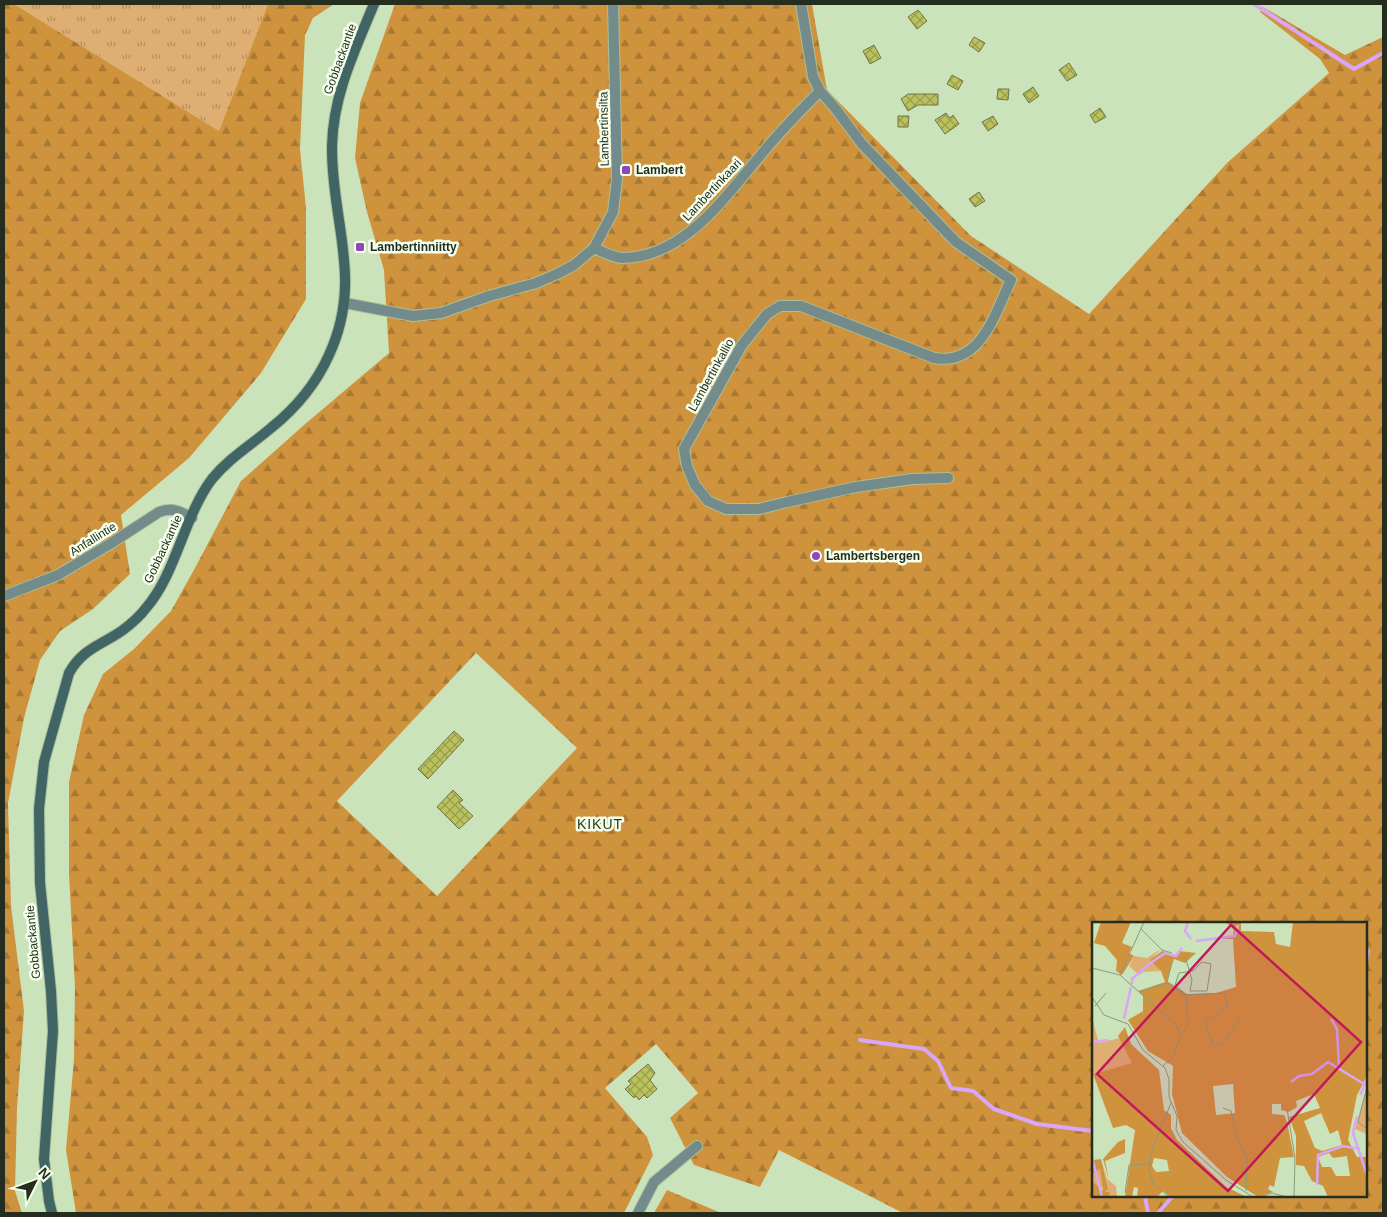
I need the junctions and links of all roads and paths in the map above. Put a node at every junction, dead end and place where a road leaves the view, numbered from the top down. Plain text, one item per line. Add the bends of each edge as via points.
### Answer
1 (374, 4) edge
2 (613, 4) edge
3 (801, 4) edge
4 (820, 92) junction
5 (594, 248) junction
6 (345, 303) junction
7 (948, 478) dead end
8 (192, 518) junction
9 (4, 596) edge
10 (697, 1146) dead end
11 (52, 1213) edge
12 (638, 1213) edge

1 - 6 street, Gobbackantie via 342,84 334,122 333,171 345,258
2 - 5 street, Lambertinsilta via 617,179 613,212
3 - 4 street via 813,77
4 - 5 street, Lambertinkaari via 789,122 702,222 684,237 664,248 622,258
4 - 7 street, Lambertinkallio via 862,144 956,242 1011,280 979,343 966,354 948,360 934,358 801,306 780,306 767,314 742,345 684,449 687,466 696,486 708,501 726,509 759,509 856,487 912,479
5 - 6 street via 574,266 536,283 441,313 413,316
6 - 8 street, Gobbackantie via 336,340 315,381 297,405 226,463 206,488
8 - 9 street, Anfallintie via 176,510 159,512 58,575
8 - 11 street, Gobbackantie via 162,586 146,608 123,630 88,650 73,666 44,762 39,809 40,883 53,1031 44,1159
10 - 12 street via 654,1182

